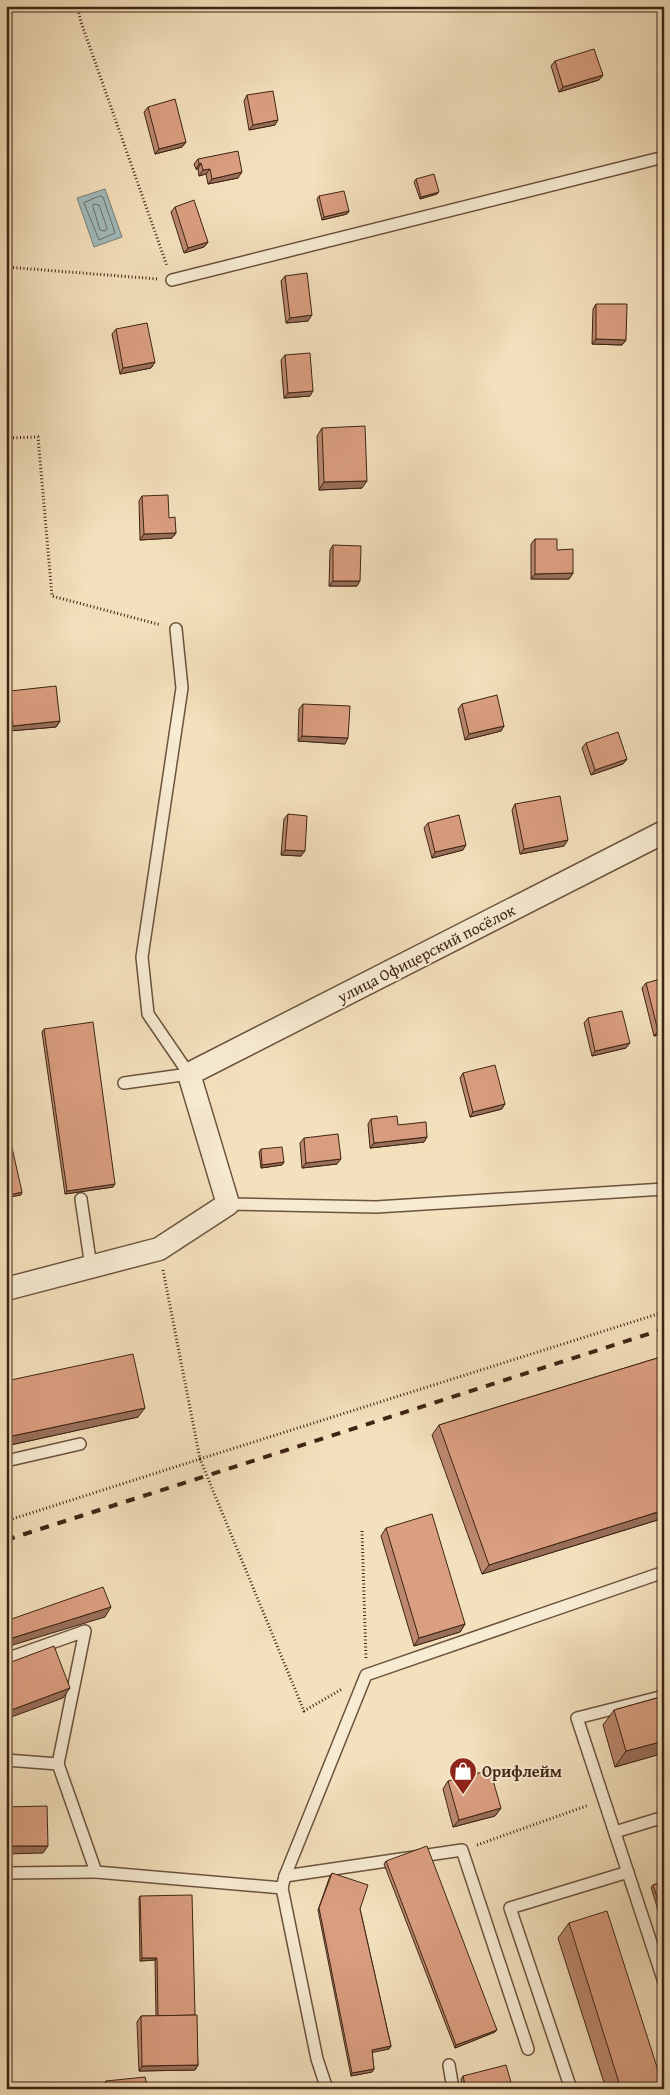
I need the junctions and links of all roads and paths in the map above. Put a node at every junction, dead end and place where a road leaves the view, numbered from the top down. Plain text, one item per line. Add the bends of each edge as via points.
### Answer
1 (77, 6) edge
2 (664, 157) edge
3 (6, 267) edge
4 (172, 280) junction
5 (6, 438) edge
6 (176, 630) joint
7 (664, 832) edge
8 (189, 1074) junction
9 (124, 1083) dead end
10 (664, 1189) edge
11 (81, 1199) dead end
12 (228, 1204) junction
13 (159, 1249) junction
14 (91, 1266) junction
15 (6, 1289) edge
16 (664, 1312) edge
17 (80, 1444) dead end
18 (200, 1459) junction
19 (6, 1461) edge
20 (6, 1522) edge
21 (362, 1531) dead end
22 (664, 1572) edge
23 (6, 1659) edge
24 (366, 1675) junction
25 (664, 1696) edge
26 (6, 1760) edge
27 (58, 1764) junction
28 (603, 1800) junction
29 (664, 1817) edge
30 (615, 1832) junction
31 (462, 1850) junction
32 (96, 1872) junction
33 (628, 1872) junction
34 (6, 1873) edge
35 (285, 1876) junction
36 (282, 1888) junction
37 (664, 1982) edge
38 (528, 2049) dead end
39 (449, 2065) dead end
40 (327, 2089) edge
41 (453, 2089) edge
42 (571, 2089) edge

1 - 4 path
2 - 4 lane
3 - 4 path
5 - 6 path via 38,437 52,596
6 - 8 lane via 182,688 142,957 148,1014
7 - 8 street, улица Офицерский посёлок
8 - 9 lane
8 - 12 street
10 - 12 lane via 376,1207
11 - 14 lane
12 - 13 street
13 - 14 street
13 - 18 path
14 - 15 street
16 - 18 path
17 - 19 lane
18 - 20 path
18 - 24 path via 304,1710
21 - 24 path
22 - 24 lane
23 - 27 lane via 85,1630
24 - 35 lane
25 - 28 lane via 577,1718
26 - 27 lane
27 - 32 lane
28 - 30 lane
28 - 31 path
29 - 30 lane
30 - 33 lane
31 - 35 lane
31 - 38 lane
32 - 34 lane
32 - 36 lane
33 - 37 lane
33 - 42 lane via 510,1908
35 - 36 lane
36 - 40 lane via 317,2059
39 - 41 lane

